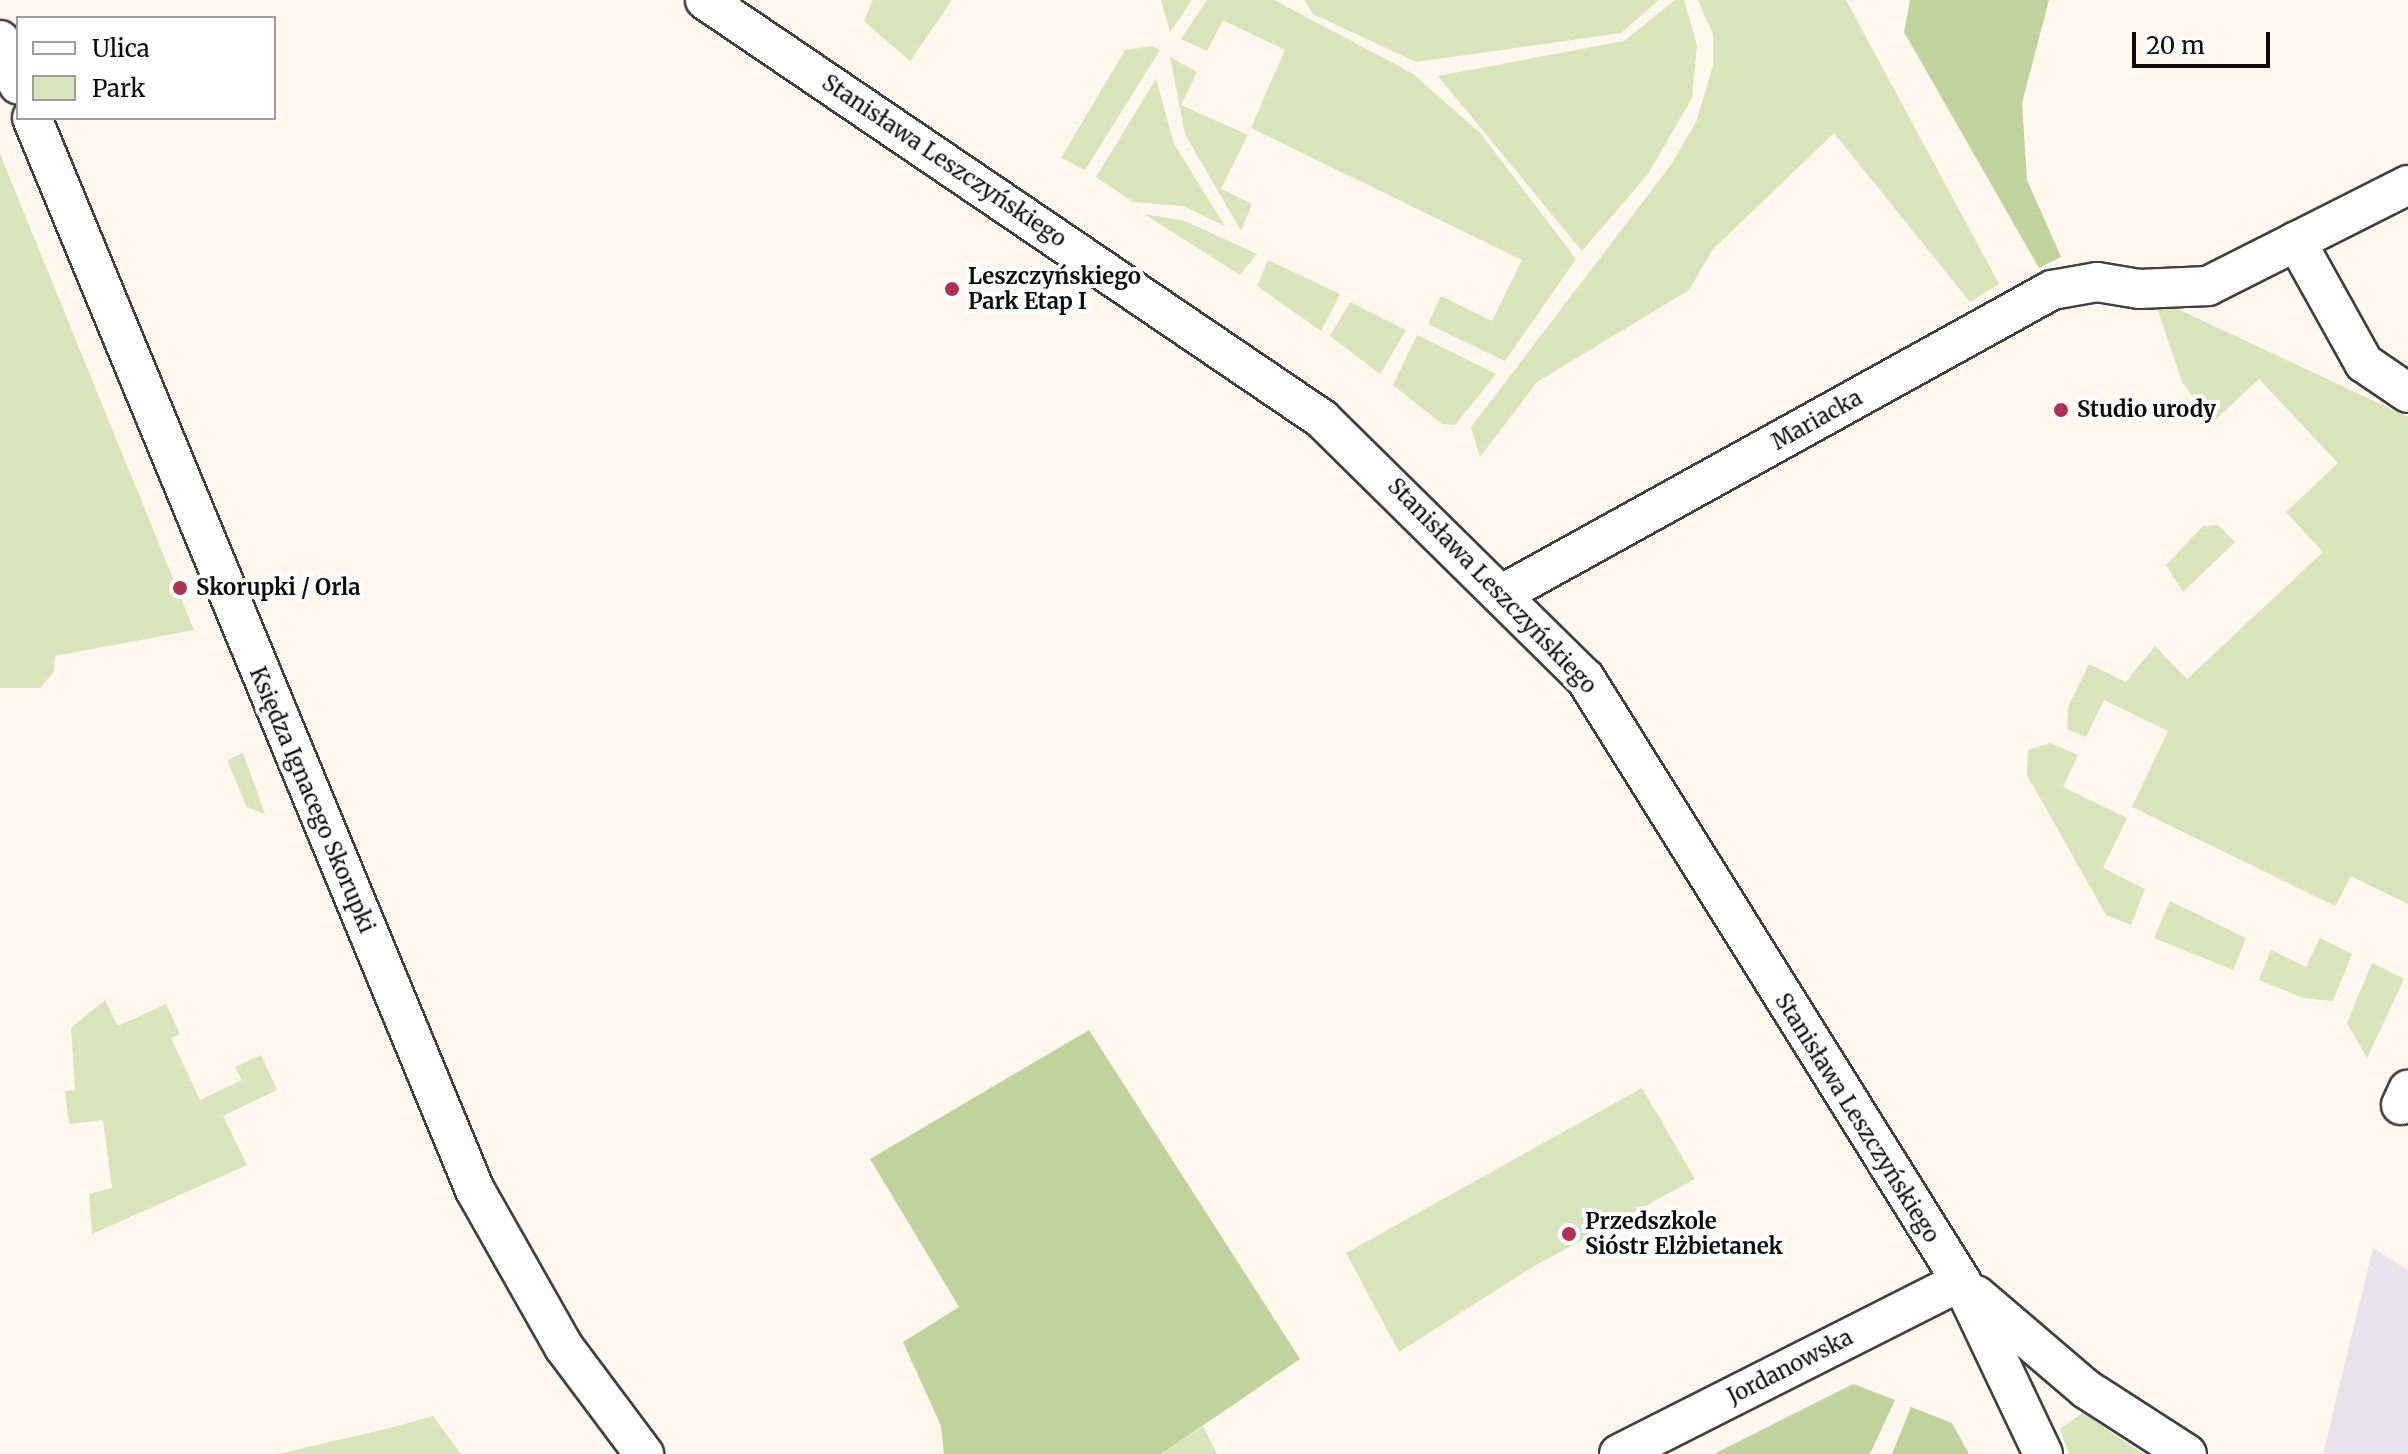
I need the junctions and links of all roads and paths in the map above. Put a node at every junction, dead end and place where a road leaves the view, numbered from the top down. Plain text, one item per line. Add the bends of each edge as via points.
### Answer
1 (705, 0) edge
2 (0, 40) edge
3 (16, 79) edge
4 (33, 120) edge
5 (2407, 188) edge
6 (2296, 241) junction
7 (2408, 393) edge
8 (1504, 593) junction
9 (1961, 1281) junction
10 (644, 1454) edge
11 (1619, 1454) edge
12 (2043, 1454) edge
13 (2187, 1454) edge

1 - 8 street, Stanisława Leszczyńskiego via 1273,383 1364,455
2 - 3 street
4 - 10 street, Księdza Ignacego Skorupki via 475,1190 564,1347
5 - 6 street, Mariacka
6 - 7 street via 2364,363
6 - 8 street, Mariacka via 2208,286 2139,289 2097,282 2052,290
8 - 9 street, Stanisława Leszczyńskiego via 1609,711 1866,1138
9 - 11 street, Jordanowska
9 - 12 street, Stanisława Leszczyńskiego
9 - 13 street via 2042,1356

